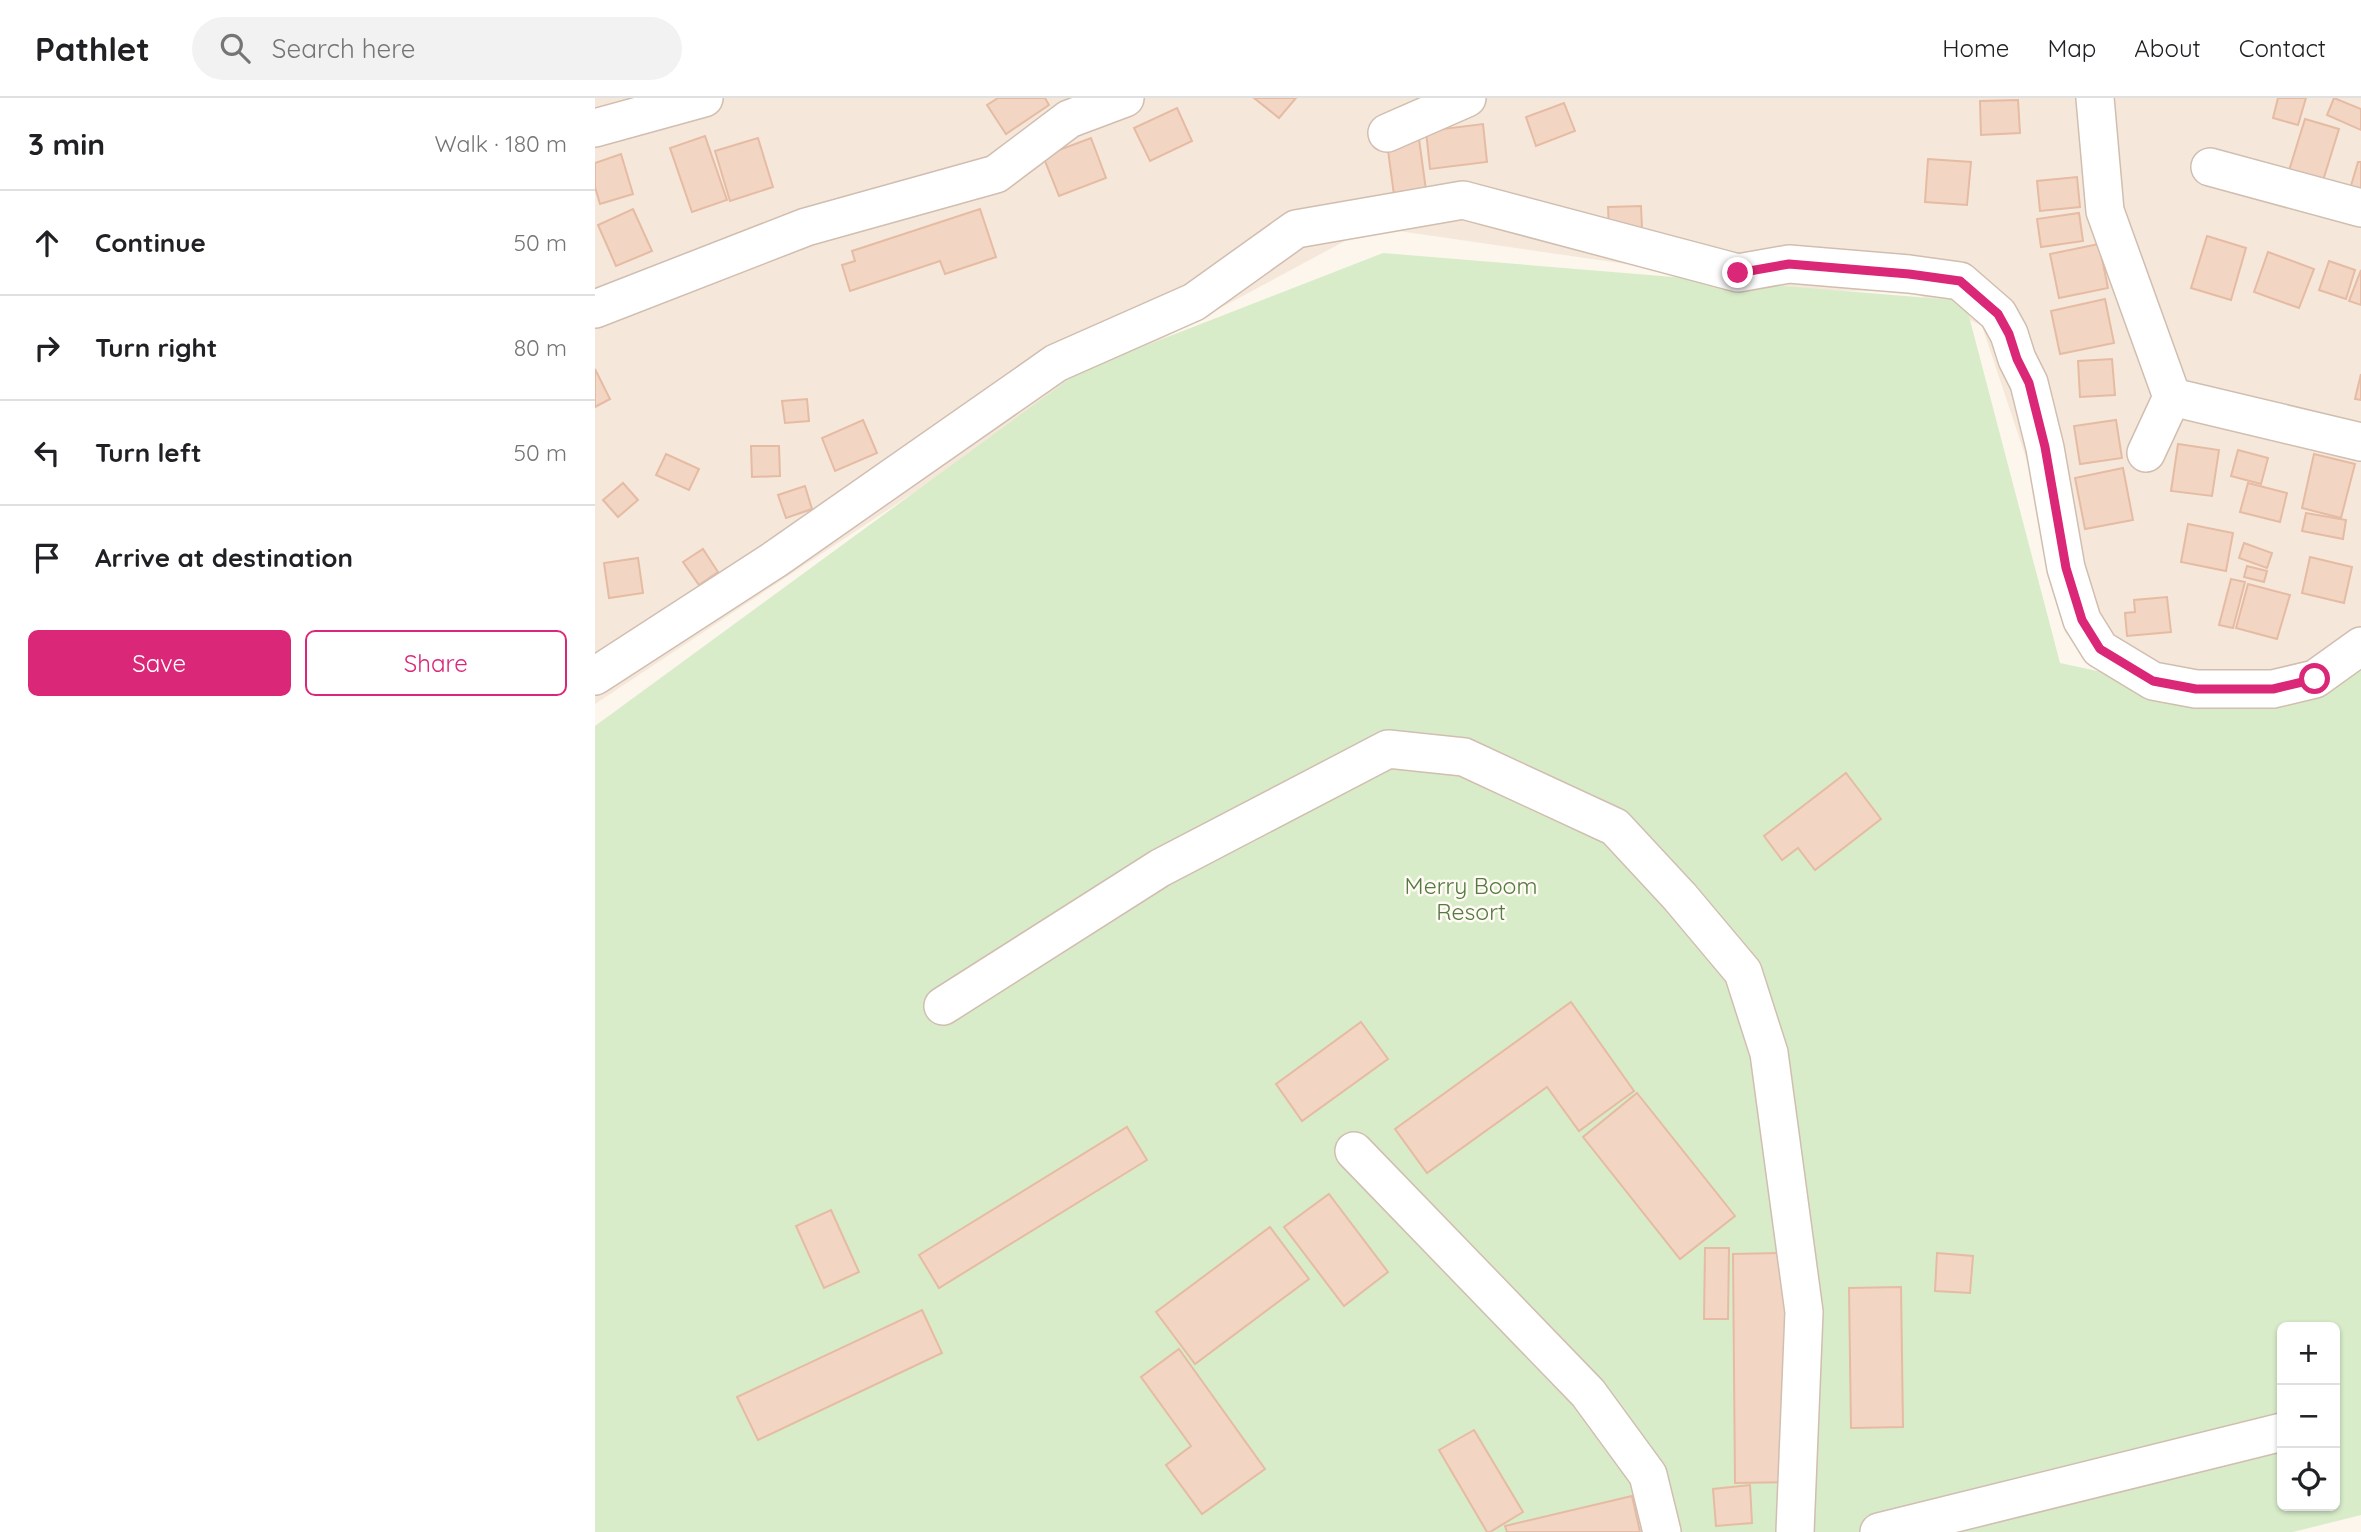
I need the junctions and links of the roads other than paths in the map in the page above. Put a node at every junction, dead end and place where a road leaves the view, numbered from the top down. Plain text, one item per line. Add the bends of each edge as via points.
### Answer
1 (704, 98) edge
2 (1125, 98) edge
3 (1467, 98) edge
4 (2095, 98) edge
5 (595, 128) edge
6 (1387, 134) dead end
7 (2210, 167) dead end
8 (2361, 208) edge
9 (595, 309) edge
10 (2172, 397) junction
11 (2361, 442) edge
12 (2146, 453) dead end
13 (2361, 646) edge
14 (595, 676) edge
15 (943, 1006) dead end
16 (1354, 1151) dead end
17 (2277, 1433) edge
18 (1662, 1532) edge
19 (1795, 1532) edge
20 (1879, 1532) edge

1 - 5 street
2 - 9 street via 1069,119 996,174 806,228
3 - 6 street
4 - 10 street via 2105,211
7 - 8 street
10 - 11 street
10 - 12 street
13 - 14 street via 2315,679 2273,689 2196,689 2153,681 2100,649 2082,620 2066,568 2029,383 1998,314 1960,281 1789,264 1738,273 1463,200 1296,229 1194,302 1056,363 773,560
15 - 19 street via 1160,868 1388,750 1464,757 1615,827 1743,972 1769,1053 1804,1312
16 - 18 street via 1588,1393 1648,1475
17 - 20 street

